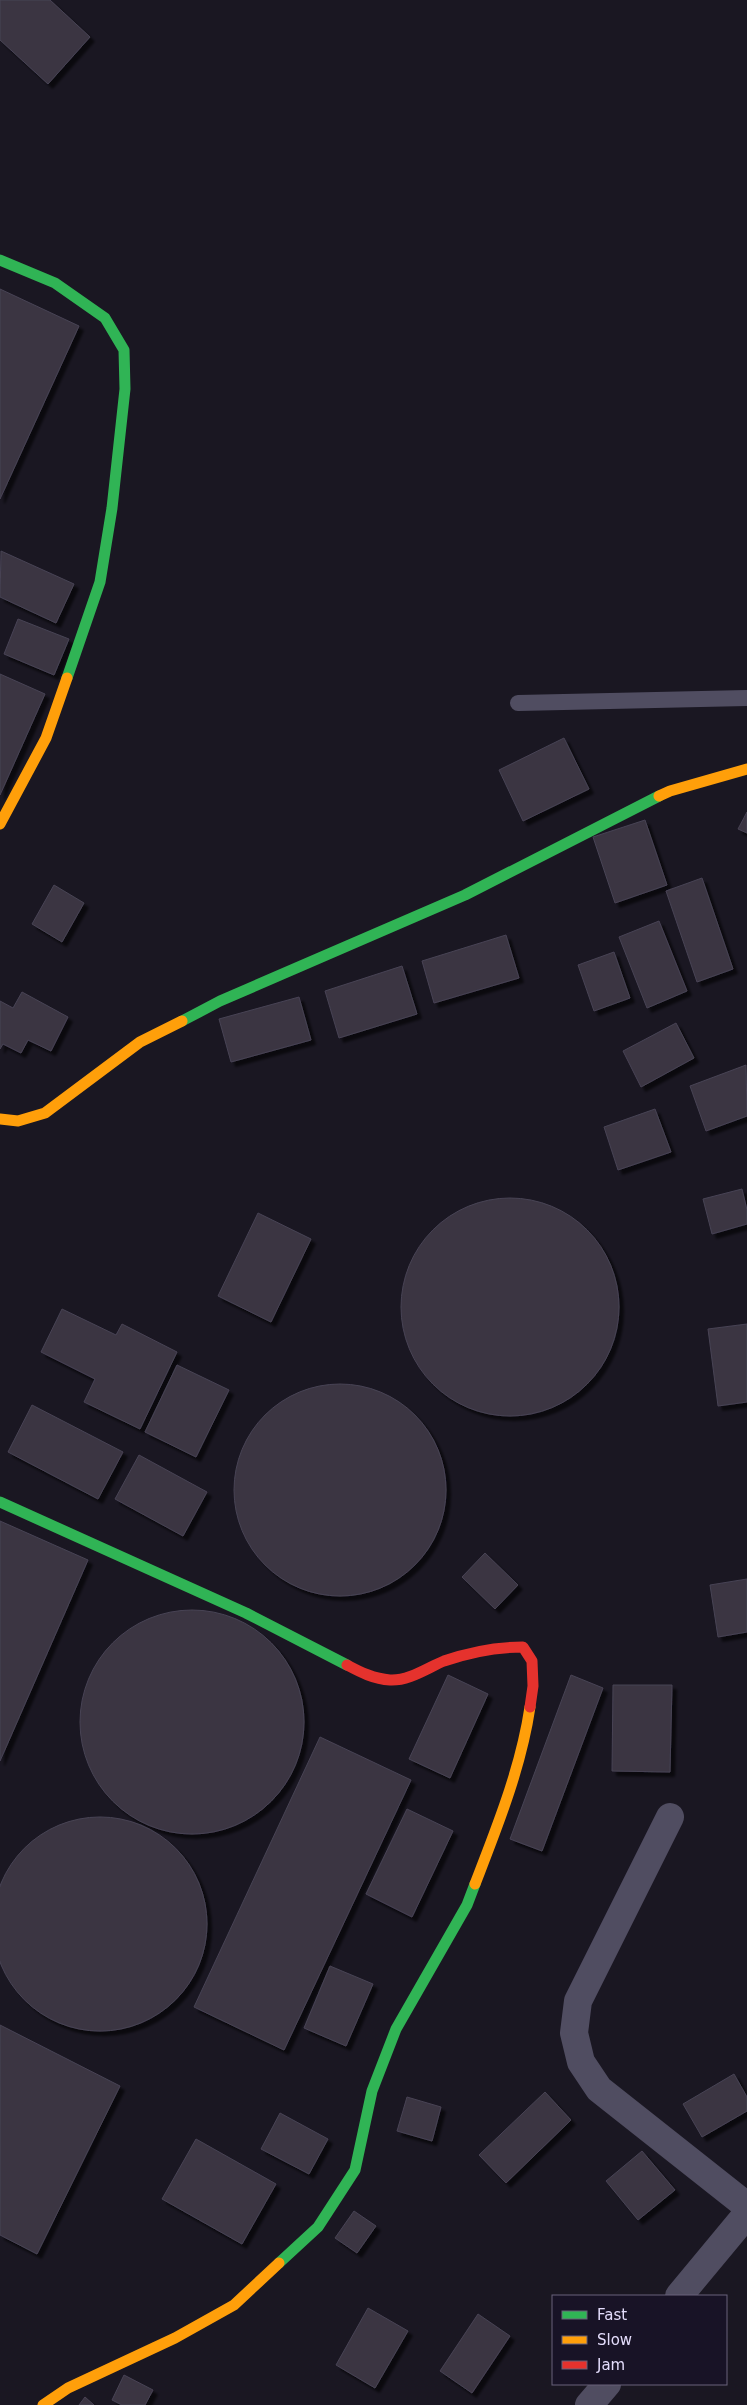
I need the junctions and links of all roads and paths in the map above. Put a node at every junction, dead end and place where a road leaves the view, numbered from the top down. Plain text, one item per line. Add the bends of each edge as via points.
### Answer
1 (0, 260) edge
2 (747, 698) edge
3 (518, 703) dead end
4 (747, 769) edge
5 (0, 824) edge
6 (0, 1120) edge
7 (0, 1502) edge
8 (670, 1816) dead end
9 (747, 2206) edge
10 (747, 2214) edge
11 (680, 2295) edge
12 (606, 2385) edge
13 (43, 2405) edge
14 (589, 2405) edge

1 - 5 street via 55,284 106,318 124,350 125,389 100,582 46,738
2 - 3 lane
4 - 6 street via 670,790 465,895 220,1002 140,1042 44,1113 18,1121
7 - 13 street via 246,1613 365,1675 390,1680 405,1678 446,1661 498,1647 523,1647 532,1661 534,1686 527,1728 502,1812 467,1905 396,2028 372,2091 355,2170 318,2227 234,2305 175,2338 68,2388
8 - 9 street via 578,2001 574,2033 582,2062 599,2089
10 - 11 street
12 - 14 street

